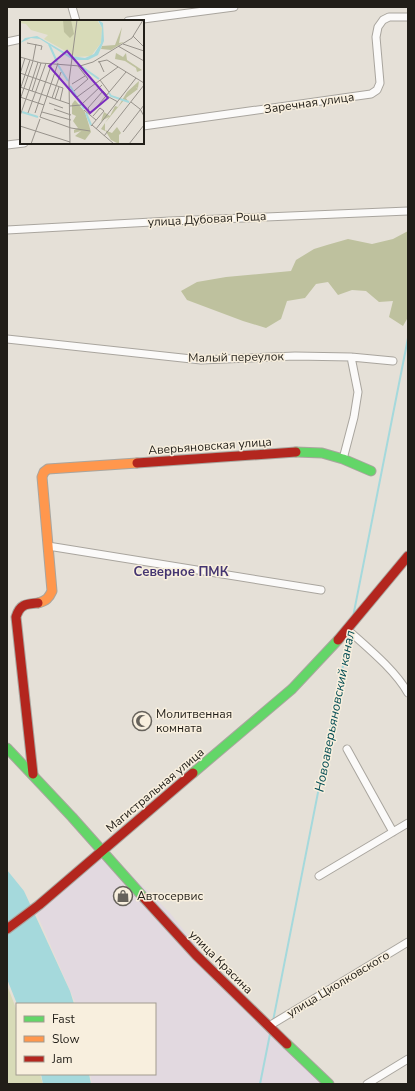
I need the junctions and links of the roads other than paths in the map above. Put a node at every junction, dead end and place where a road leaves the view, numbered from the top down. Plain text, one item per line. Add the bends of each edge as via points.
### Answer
1 (72, 7) edge
2 (234, 7) edge
3 (408, 17) edge
4 (76, 20) edge
5 (136, 20) edge
6 (20, 39) edge
7 (7, 42) edge
8 (144, 126) edge
9 (20, 143) edge
10 (7, 145) edge
11 (408, 211) edge
12 (7, 230) edge
13 (7, 340) edge
14 (351, 356) junction
15 (393, 361) dead end
16 (343, 459) junction
17 (371, 471) dead end
18 (48, 546) junction
19 (408, 556) edge
20 (322, 590) dead end
21 (348, 630) junction
22 (408, 693) edge
23 (7, 748) edge
24 (347, 749) dead end
25 (33, 774) junction
26 (408, 823) edge
27 (393, 832) junction
28 (102, 851) junction
29 (319, 876) dead end
30 (7, 929) edge
31 (408, 942) edge
32 (268, 1026) junction
33 (408, 1059) edge
34 (329, 1084) edge
35 (367, 1084) edge

1 - 4 street
2 - 5 street
3 - 8 street, Заречная улица via 389,17 378,27 376,37 380,83 377,90 371,94
6 - 7 street
9 - 10 street
11 - 12 street, улица Дубовая Роща
13 - 14 street, Малый переулок via 201,360
14 - 15 street, Малый переулок
14 - 16 street via 358,392
16 - 17 street, Аверьяновская улица
16 - 18 street, Аверьяновская улица via 322,453 296,452 48,469 42,477
18 - 20 street
18 - 25 street via 52,591 50,597 23,606 17,611 16,617
19 - 21 street, Магистральная улица
21 - 22 street via 375,654
21 - 28 street, Магистральная улица via 292,689
23 - 25 street
24 - 27 street
25 - 28 street
26 - 27 street
27 - 29 street
28 - 30 street, Магистральная улица
28 - 32 street, улица Красина via 179,936
31 - 32 street, улица Циолковского
32 - 34 street, улица Красина
33 - 35 street

